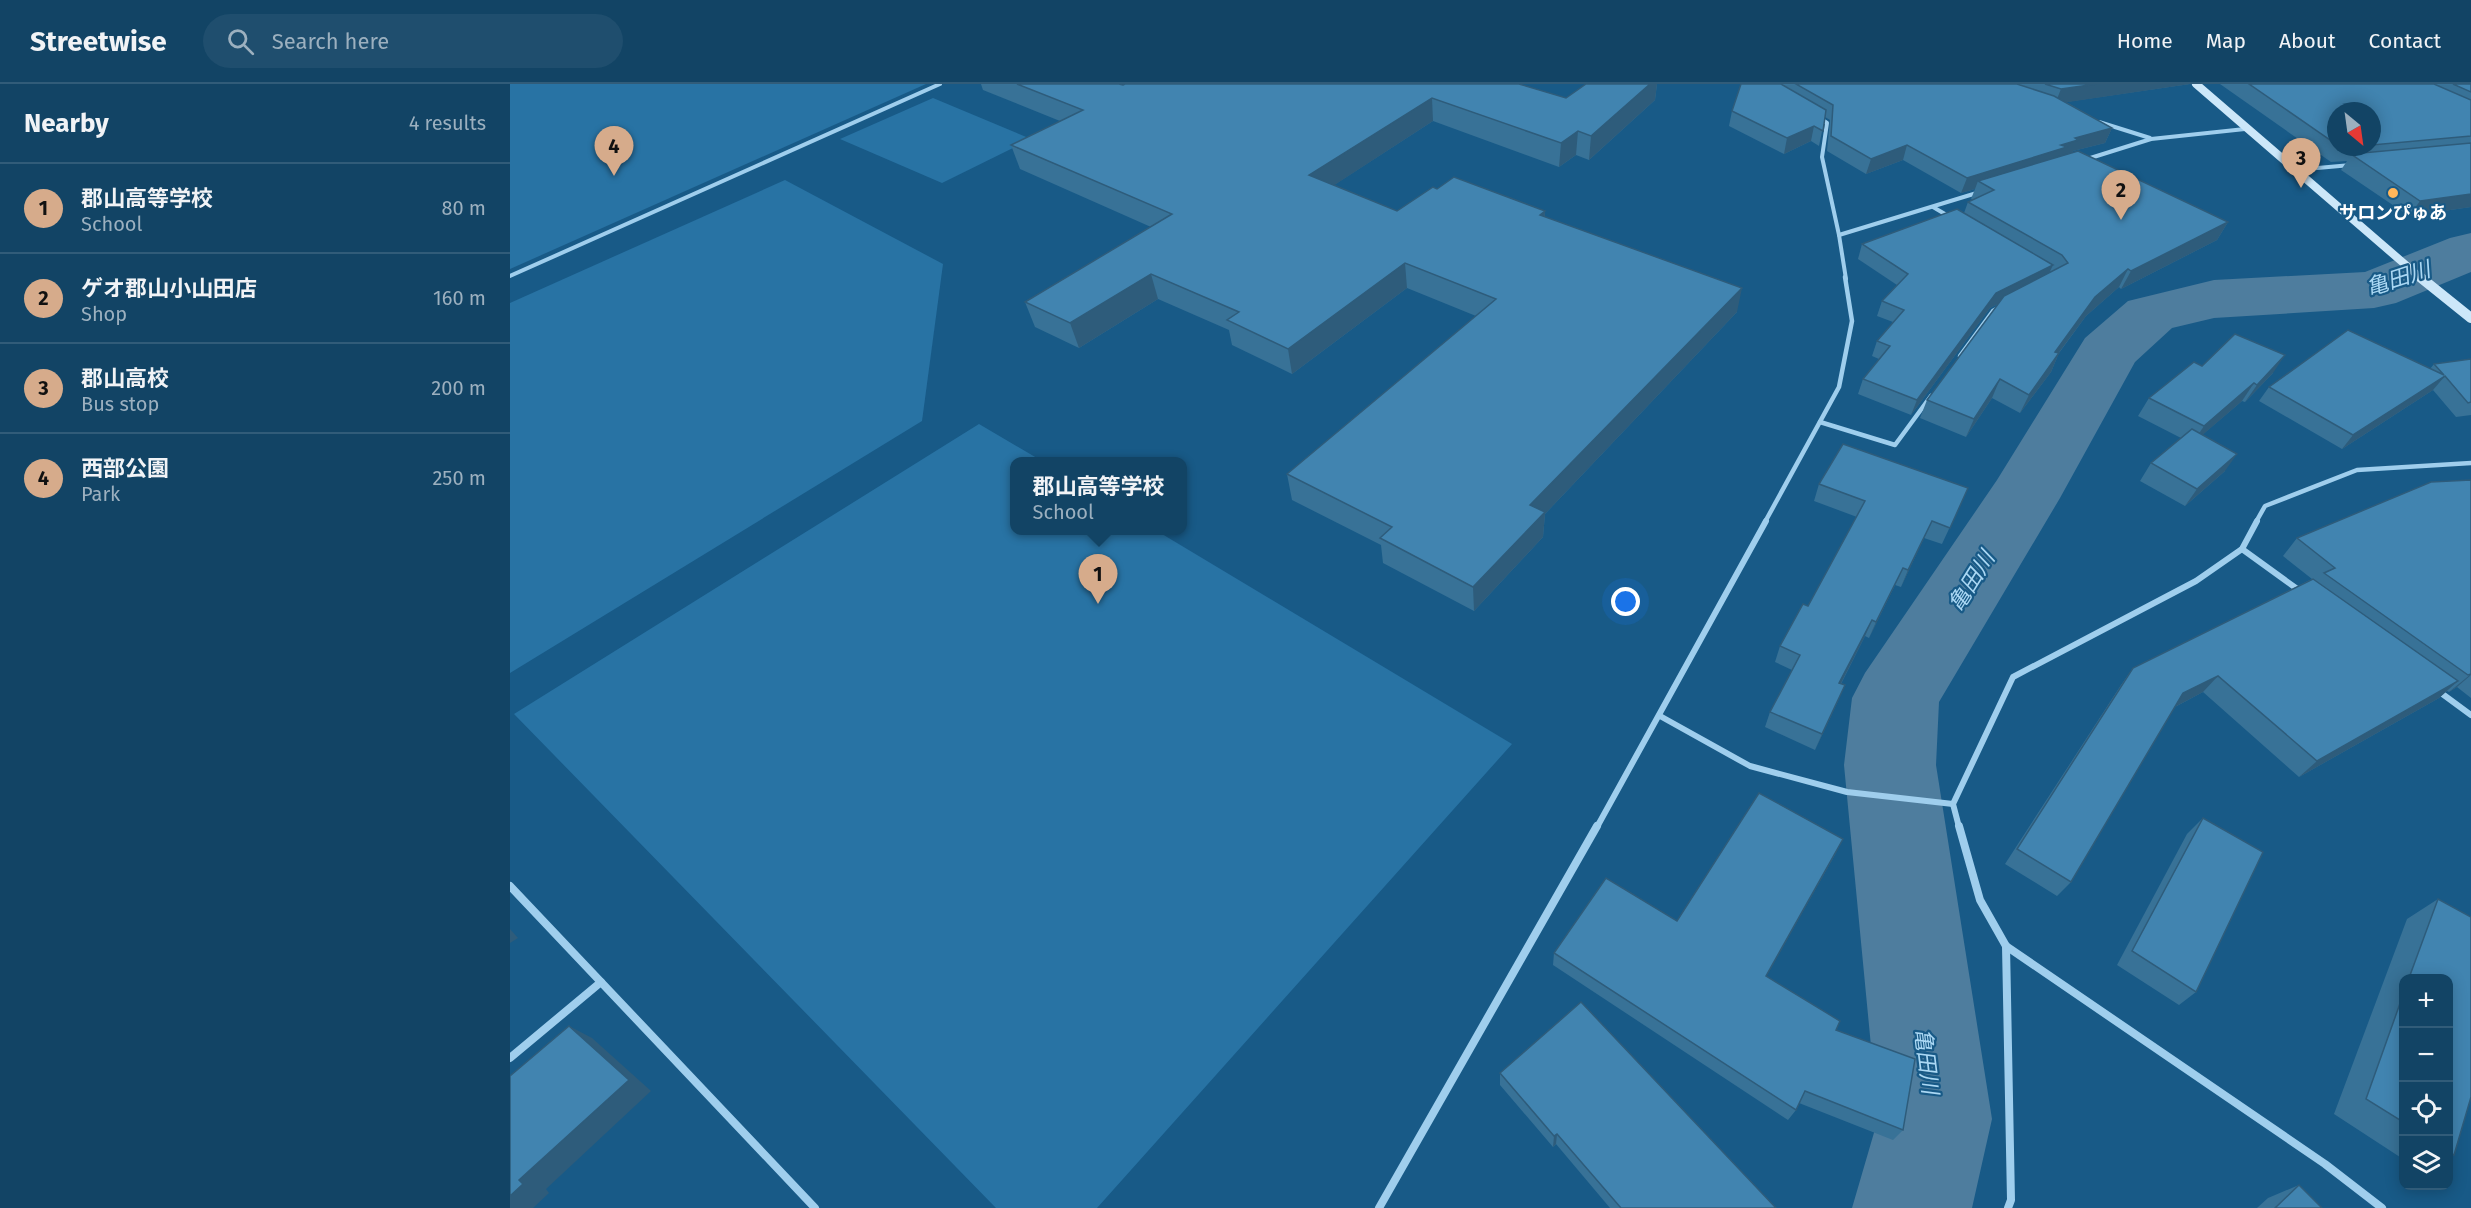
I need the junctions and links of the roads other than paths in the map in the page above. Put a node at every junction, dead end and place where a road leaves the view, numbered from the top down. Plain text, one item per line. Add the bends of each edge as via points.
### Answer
1 (940, 84) edge
2 (2196, 84) edge
3 (1809, 112) edge
4 (2097, 122) edge
5 (2245, 129) junction
6 (2151, 139) junction
7 (2075, 163) edge
8 (2354, 164) edge
9 (2295, 170) junction
10 (1987, 190) edge
11 (1933, 207) junction
12 (1953, 219) edge
13 (1839, 235) junction
14 (510, 276) edge
15 (2003, 306) edge
16 (2471, 318) edge
17 (1958, 359) edge
18 (1937, 387) edge
19 (1820, 422) junction
20 (2471, 463) edge
21 (2242, 549) junction
22 (2309, 597) edge
23 (2433, 688) edge
24 (2471, 715) edge
25 (1660, 716) junction
26 (1950, 803) junction
27 (510, 886) edge
28 (2006, 946) junction
29 (601, 982) junction
30 (510, 1058) edge
31 (815, 1208) edge
32 (1379, 1208) edge
33 (2008, 1208) edge
34 (2382, 1208) edge

1 - 14 street
2 - 5 street
3 - 13 street via 1827,123 1822,157
4 - 6 street
5 - 6 street
5 - 9 street
6 - 7 street
8 - 9 street
9 - 16 street
10 - 11 street
11 - 12 street
11 - 13 street
13 - 19 street via 1852,321 1839,387
15 - 17 street via 1993,311
18 - 19 street via 1895,445
19 - 25 street
20 - 21 street via 2357,470 2265,506
21 - 22 street
21 - 26 street via 2196,581 2013,677
23 - 24 street
25 - 26 street via 1750,765 1847,792
25 - 32 street
26 - 28 street via 1980,900
27 - 29 street
28 - 33 street via 2011,1200
28 - 34 street via 2325,1164
29 - 30 street
29 - 31 street

